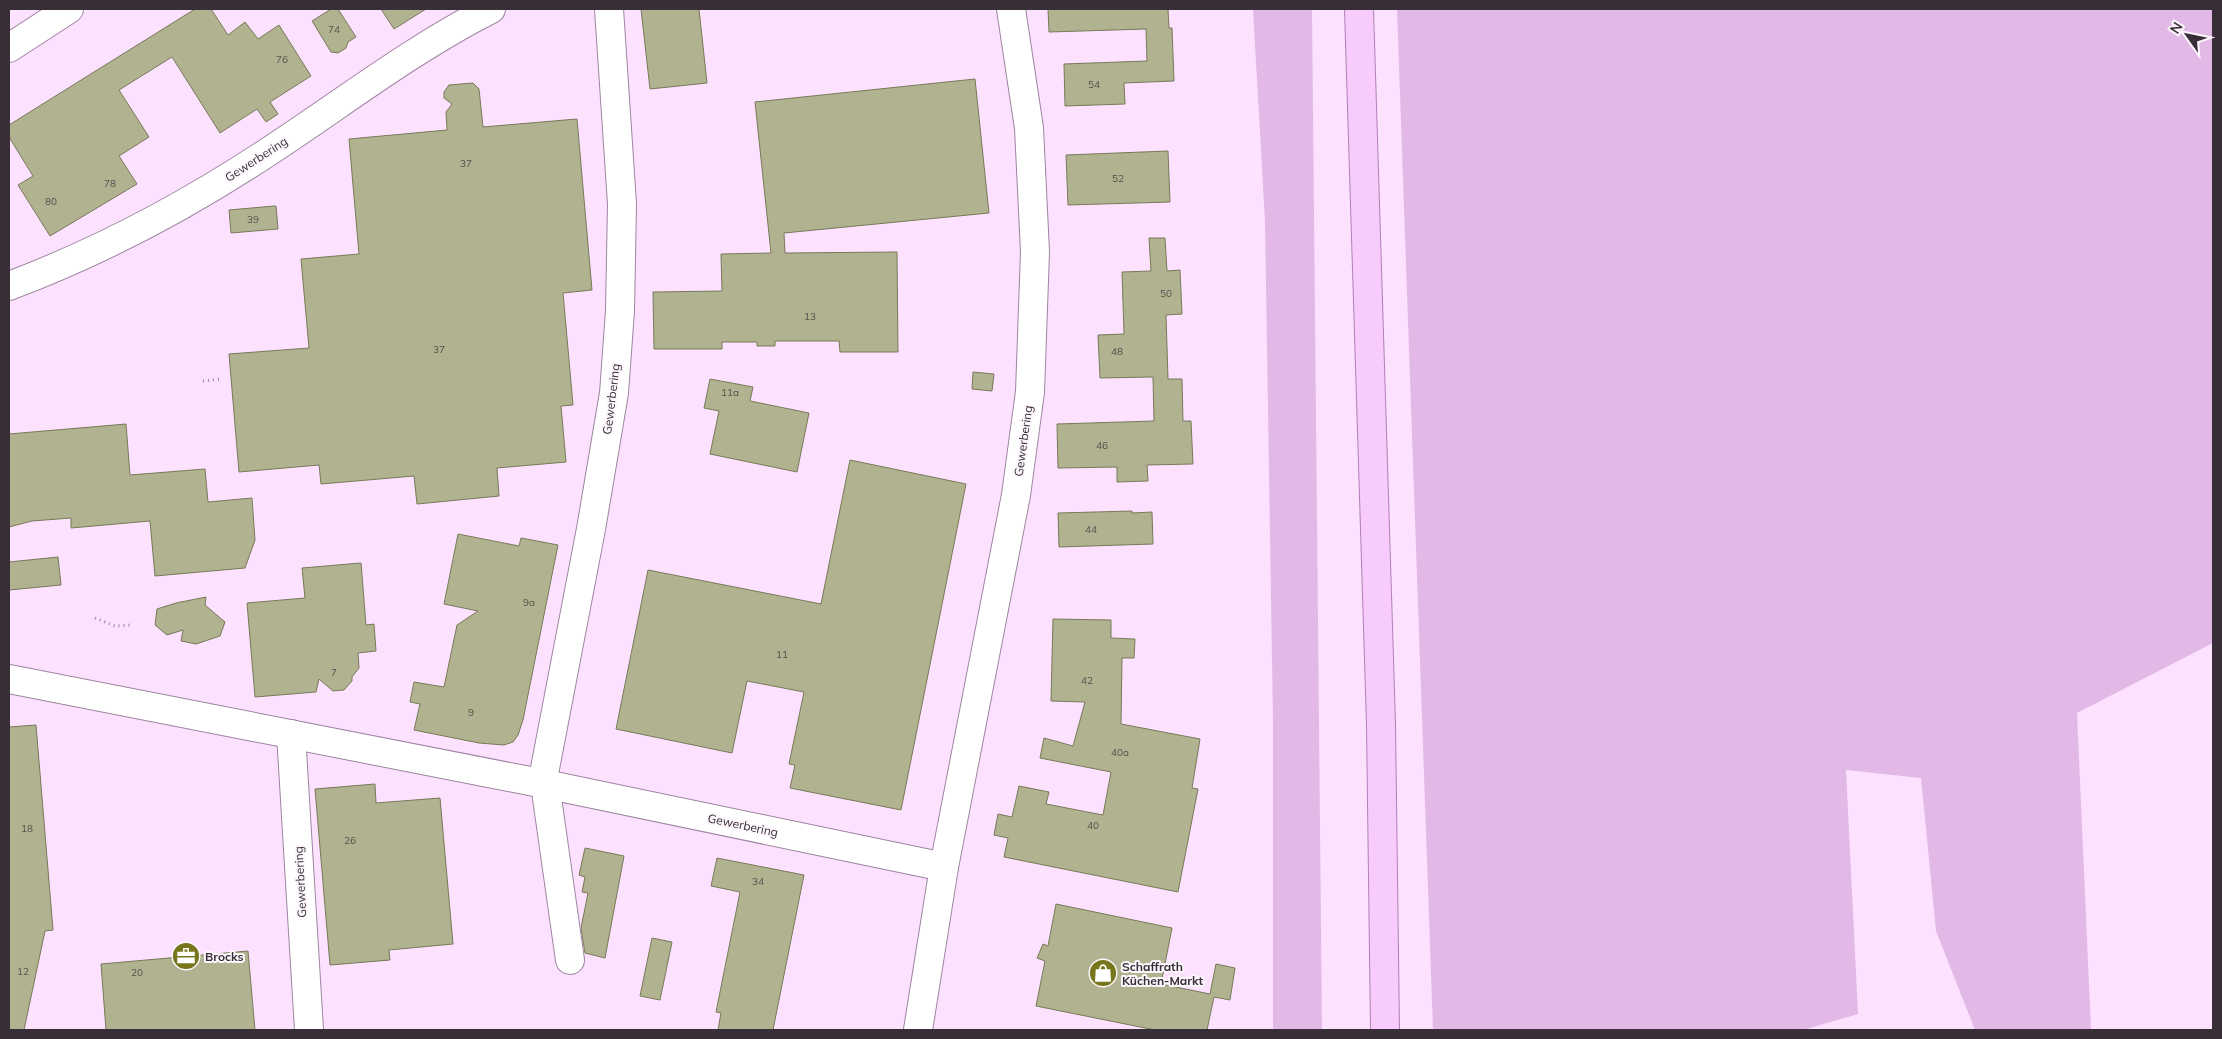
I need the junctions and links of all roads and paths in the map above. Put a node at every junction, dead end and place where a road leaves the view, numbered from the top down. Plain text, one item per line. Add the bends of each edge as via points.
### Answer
1 (69, 9) edge
2 (491, 9) edge
3 (609, 9) edge
4 (1011, 9) edge
5 (1360, 9) edge
6 (9, 48) edge
7 (9, 286) edge
8 (220, 379) dead end
9 (203, 381) dead end
10 (95, 618) dead end
11 (131, 625) dead end
12 (9, 679) edge
13 (291, 734) junction
14 (544, 784) junction
15 (944, 867) junction
16 (570, 960) dead end
17 (309, 1030) edge
18 (918, 1030) edge
19 (1385, 1030) edge

1 - 6 street
2 - 7 street, Gewerbering via 452,29 271,150 164,216 87,255
3 - 14 street, Gewerbering via 622,204 620,311 614,393
4 - 15 street, Gewerbering via 1029,128 1035,252 1030,392 1016,495
5 - 19 main road via 1381,724
8 - 9 path
10 - 11 path via 115,626
12 - 13 street, Gewerbering
13 - 14 street, Gewerbering
13 - 17 street, Gewerbering
14 - 15 street, Gewerbering
14 - 16 street
15 - 18 street, Gewerbering

